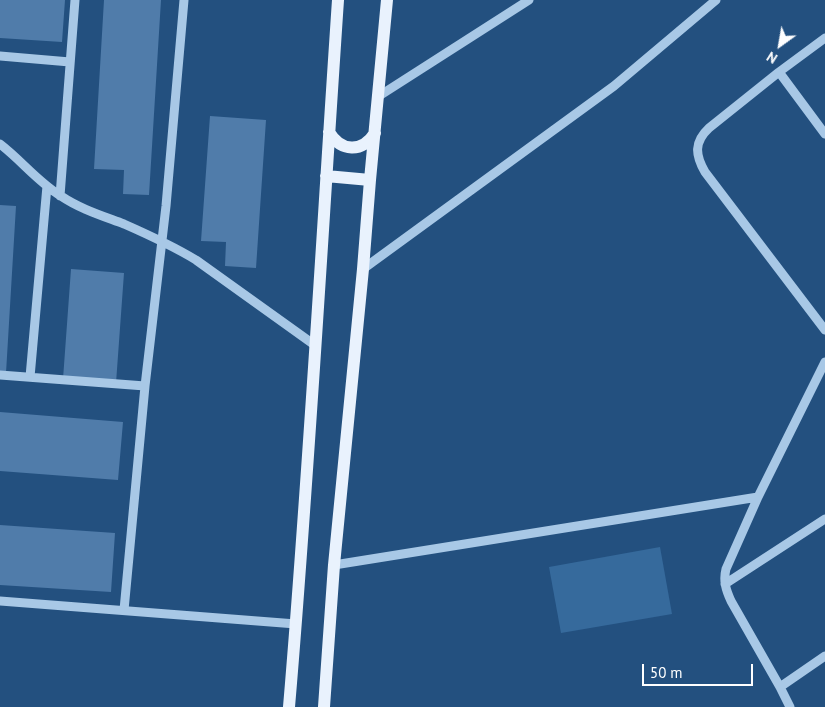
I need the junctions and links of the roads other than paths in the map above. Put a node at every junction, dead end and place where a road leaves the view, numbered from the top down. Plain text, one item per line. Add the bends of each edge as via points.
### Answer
1 (76, 0) edge
2 (184, 0) edge
3 (338, 0) edge
4 (387, 0) edge
5 (529, 0) edge
6 (716, 0) edge
7 (825, 38) edge
8 (0, 56) edge
9 (70, 62) junction
10 (779, 72) junction
11 (379, 96) junction
12 (329, 132) junction
13 (375, 133) junction
14 (825, 134) edge
15 (0, 144) edge
16 (326, 176) junction
17 (370, 180) junction
18 (47, 186) junction
19 (60, 196) junction
20 (162, 241) junction
21 (363, 269) junction
22 (825, 330) edge
23 (316, 346) junction
24 (825, 362) edge
25 (0, 375) edge
26 (30, 377) junction
27 (145, 386) junction
28 (758, 497) junction
29 (825, 519) edge
30 (334, 565) junction
31 (725, 584) junction
32 (0, 601) edge
33 (124, 610) junction
34 (296, 624) junction
35 (825, 656) edge
36 (780, 687) junction
37 (289, 707) edge
38 (324, 707) edge
39 (790, 707) edge

1 - 9 street
2 - 20 street
3 - 12 main road
4 - 11 main road
5 - 11 street
6 - 21 street via 614,86
7 - 10 street
8 - 9 street
9 - 19 street
10 - 14 street
10 - 22 street via 703,134 697,153 705,172
11 - 13 main road
12 - 13 main road via 333,140 356,148 364,145
12 - 16 main road
13 - 17 main road
15 - 18 street
16 - 17 main road
16 - 23 main road
17 - 21 main road
18 - 19 street
18 - 26 street
19 - 20 street
20 - 23 street via 196,260
20 - 27 street
21 - 30 main road
23 - 34 main road
24 - 28 street
25 - 26 street
26 - 27 street
27 - 33 street
28 - 30 street
28 - 31 street via 726,569
29 - 31 street
30 - 38 main road
31 - 36 street via 731,601
32 - 33 street
33 - 34 street
34 - 37 main road
35 - 36 street
36 - 39 street

